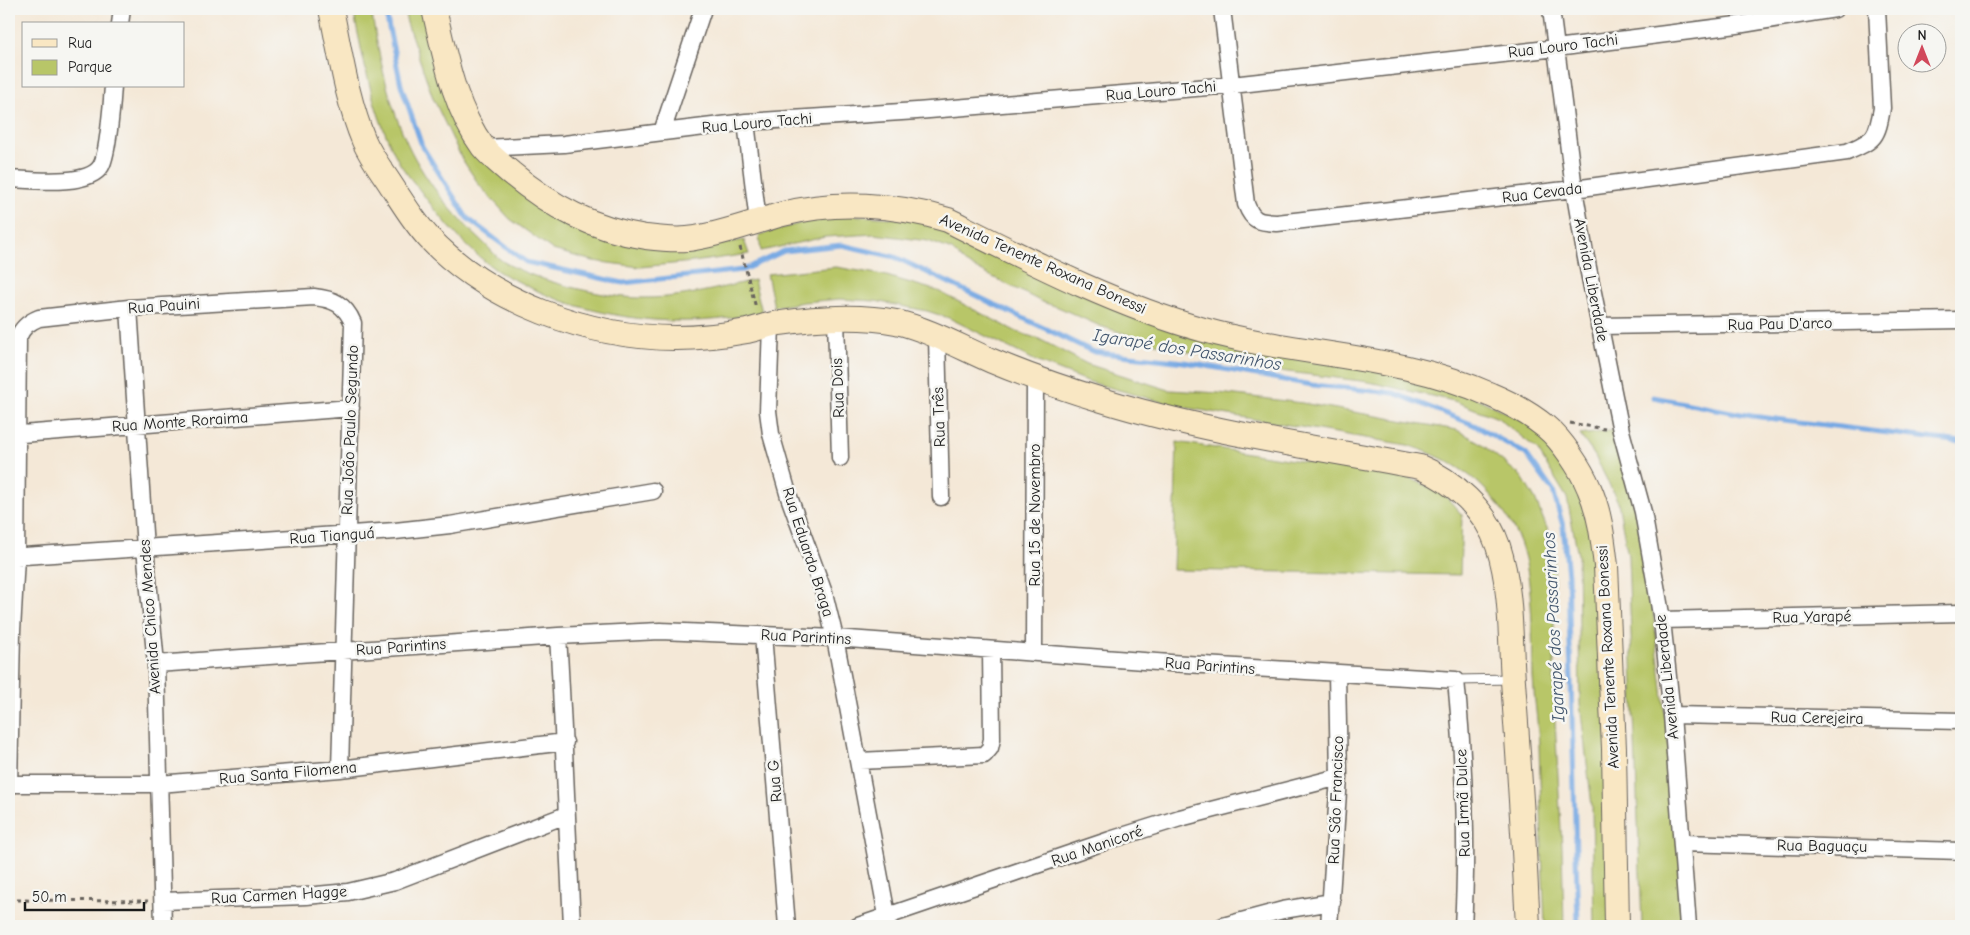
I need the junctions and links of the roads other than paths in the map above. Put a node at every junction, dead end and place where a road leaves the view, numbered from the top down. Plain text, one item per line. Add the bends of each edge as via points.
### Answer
1 (122, 9) edge
2 (331, 9) edge
3 (434, 9) edge
4 (703, 9) edge
5 (1222, 9) edge
6 (1552, 9) edge
7 (1835, 9) edge
8 (1877, 9) edge
9 (120, 22) edge
10 (1556, 48) junction
11 (1232, 85) junction
12 (114, 88) edge
13 (746, 122) junction
14 (662, 132) junction
15 (484, 148) junction
16 (9, 179) edge
17 (1574, 189) junction
18 (758, 222) junction
19 (314, 297) joint
20 (129, 308) junction
21 (764, 317) junction
22 (836, 318) junction
23 (1961, 320) edge
24 (1599, 326) junction
25 (937, 337) junction
26 (1035, 378) junction
27 (351, 408) junction
28 (136, 425) junction
29 (13, 434) edge
30 (840, 458) dead end
31 (653, 491) dead end
32 (941, 497) dead end
33 (347, 536) junction
34 (145, 548) junction
35 (12, 557) edge
36 (1961, 613) edge
37 (1662, 620) junction
38 (10, 631) edge
39 (763, 635) junction
40 (558, 636) junction
41 (835, 638) junction
42 (991, 650) junction
43 (344, 651) junction
44 (1034, 652) junction
45 (156, 664) junction
46 (1337, 673) junction
47 (1513, 679) junction
48 (1456, 680) junction
49 (1672, 715) junction
50 (1961, 721) edge
51 (565, 742) junction
52 (859, 761) junction
53 (340, 769) junction
54 (1339, 777) junction
55 (159, 784) junction
56 (9, 785) edge
57 (566, 815) junction
58 (1682, 843) junction
59 (1961, 851) edge
60 (163, 901) junction
61 (1332, 902) junction
62 (888, 922) edge
63 (572, 924) dead end
64 (163, 926) edge
65 (787, 926) edge
66 (858, 926) edge
67 (1223, 926) edge
68 (1329, 926) edge
69 (1463, 926) edge
70 (1528, 926) edge
71 (1617, 926) edge
72 (1688, 926) edge

1 - 9 street
2 - 21 street via 354,112 366,146 430,239 491,287 556,317 608,332 675,338 718,335 745,331
3 - 15 street, Avenida Tenente Roxana Bonessi via 460,103
4 - 14 street
5 - 11 street
6 - 10 street, Avenida Liberdade
7 - 10 street, Rua Louro Tachi
8 - 17 street, Rua Cevada via 1882,108 1875,136 1867,144 1847,152
10 - 11 street, Rua Louro Tachi
10 - 17 street, Avenida Liberdade
11 - 13 street, Rua Louro Tachi
11 - 17 street, Rua Cevada via 1246,204 1255,219 1277,223
12 - 16 street via 105,153 94,174 84,179
13 - 14 street, Rua Louro Tachi
13 - 18 street
14 - 15 street, Rua Louro Tachi via 564,144
15 - 18 street, Avenida Tenente Roxana Bonessi via 524,183 566,212 618,232 693,239
17 - 24 street, Avenida Liberdade
18 - 71 street, Avenida Tenente Roxana Bonessi via 826,207 863,206 927,214 948,220 1076,282 1201,329 1421,371 1472,386 1533,417 1547,428 1561,443 1588,486 1603,544 1614,749
19 - 20 street, Rua Pauini
19 - 27 street, Rua João Paulo Segundo via 335,301 349,314 353,323
20 - 28 street, Avenida Chico Mendes
20 - 29 street, Rua Pauini via 39,318 20,331
21 - 22 street
21 - 41 street, Rua Eduardo Braga via 771,434 789,497 824,593
22 - 25 street via 900,323
22 - 30 street, Rua Dois
23 - 24 street, Rua Pau D'arco
24 - 37 street, Avenida Liberdade via 1621,432 1643,512
25 - 26 street
25 - 32 street, Rua Três
26 - 44 street, Rua 15 de Novembro
26 - 47 street via 1194,425 1420,467 1439,475 1477,510 1497,545 1507,590
27 - 28 street, Rua Monte Roraima
27 - 33 street, Rua João Paulo Segundo
28 - 29 street, Rua Monte Roraima
28 - 34 street, Avenida Chico Mendes
29 - 35 street
31 - 33 street, Rua Tianguá via 450,525
33 - 34 street, Rua Tianguá
33 - 43 street, Rua João Paulo Segundo
34 - 35 street, Rua Tianguá
34 - 45 street, Avenida Chico Mendes
35 - 38 street
36 - 37 street, Rua Yarapé
37 - 49 street, Avenida Liberdade
38 - 56 street
39 - 40 street, Rua Parintins via 660,631
39 - 41 street, Rua Parintins
39 - 65 street, Rua G
40 - 43 street, Rua Parintins
40 - 51 street
41 - 42 street, Rua Parintins
41 - 52 street, Rua Eduardo Braga
42 - 44 street, Rua Parintins
42 - 52 street via 992,739 984,755
43 - 45 street, Rua Parintins
43 - 53 street, Rua João Paulo Segundo
44 - 46 street, Rua Parintins
45 - 55 street, Avenida Chico Mendes
46 - 48 street, Rua Parintins
46 - 54 street, Rua São Francisco
47 - 48 lane
47 - 70 street
48 - 69 street, Rua Irmã Dulce via 1466,844
49 - 50 street, Rua Cerejeira
49 - 58 street, Avenida Liberdade
51 - 53 street, Rua Santa Filomena
51 - 57 street
52 - 62 street, Rua Eduardo Braga
53 - 55 street, Rua Santa Filomena
54 - 61 street, Rua São Francisco
54 - 62 street, Rua Manicoré via 1180,818
55 - 56 street, Rua Santa Filomena
55 - 60 street, Avenida Chico Mendes
57 - 60 street, Rua Carmen Hagge via 395,881 348,892
57 - 63 street
58 - 59 street, Rua Baguaçu
58 - 72 street, Avenida Liberdade
60 - 64 street, Avenida Chico Mendes
61 - 67 street via 1283,910
61 - 68 street, Rua São Francisco
62 - 66 street, Rua Manicoré

